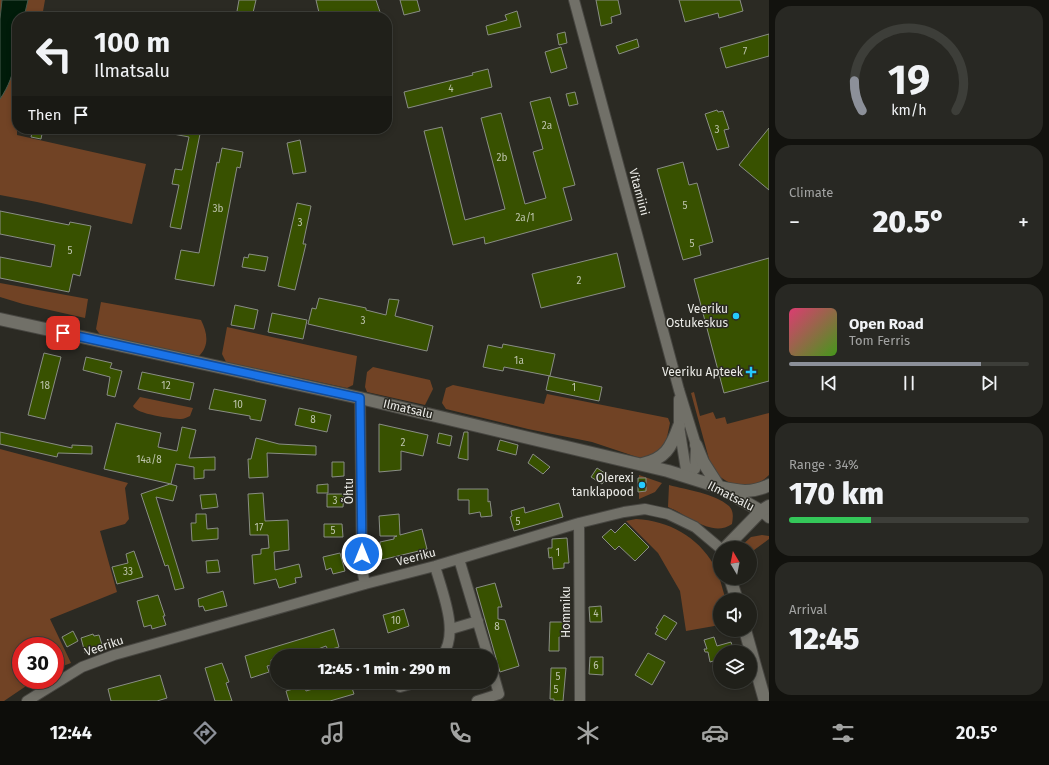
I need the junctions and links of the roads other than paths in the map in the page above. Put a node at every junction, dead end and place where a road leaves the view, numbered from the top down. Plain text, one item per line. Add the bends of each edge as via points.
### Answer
1 (574, 0) edge
2 (0, 319) edge
3 (679, 390) junction
4 (360, 398) junction
5 (679, 426) junction
6 (696, 445) junction
7 (639, 464) junction
8 (687, 476) junction
9 (769, 485) edge
10 (719, 487) junction
11 (769, 496) edge
12 (766, 512) edge
13 (579, 523) junction
14 (733, 541) edge
15 (713, 542) edge
16 (459, 559) junction
17 (435, 566) junction
18 (365, 584) junction
19 (478, 622) junction
20 (451, 629) junction
21 (747, 637) edge
22 (447, 649) edge
23 (486, 649) edge
24 (498, 689) edge
25 (27, 701) edge
26 (477, 701) edge
27 (580, 701) edge
28 (765, 701) edge

1 - 3 street, Vitamiini
2 - 4 street, Ilmatsalu
3 - 5 street, Vitamiini
3 - 6 street, Vitamiini
4 - 7 street, Ilmatsalu
4 - 18 street, Õhtu via 362,569
5 - 7 street via 672,444 657,461
5 - 8 street, Vitamiini
6 - 8 street, Vitamiini via 694,468
6 - 10 street via 703,462
7 - 8 street, Ilmatsalu
8 - 10 street, Ilmatsalu
9 - 10 street via 753,492
10 - 12 street, Ilmatsalu
11 - 12 street
12 - 14 street
13 - 15 street, Veeriku via 644,509 668,514 695,527
13 - 16 street, Veeriku
13 - 27 street, Hommiku
16 - 17 street, Veeriku
16 - 19 street
17 - 18 street, Veeriku
17 - 20 street
18 - 25 street, Veeriku via 114,655 82,667
19 - 20 street
19 - 23 street
20 - 22 street
21 - 28 street
24 - 26 street via 499,694

